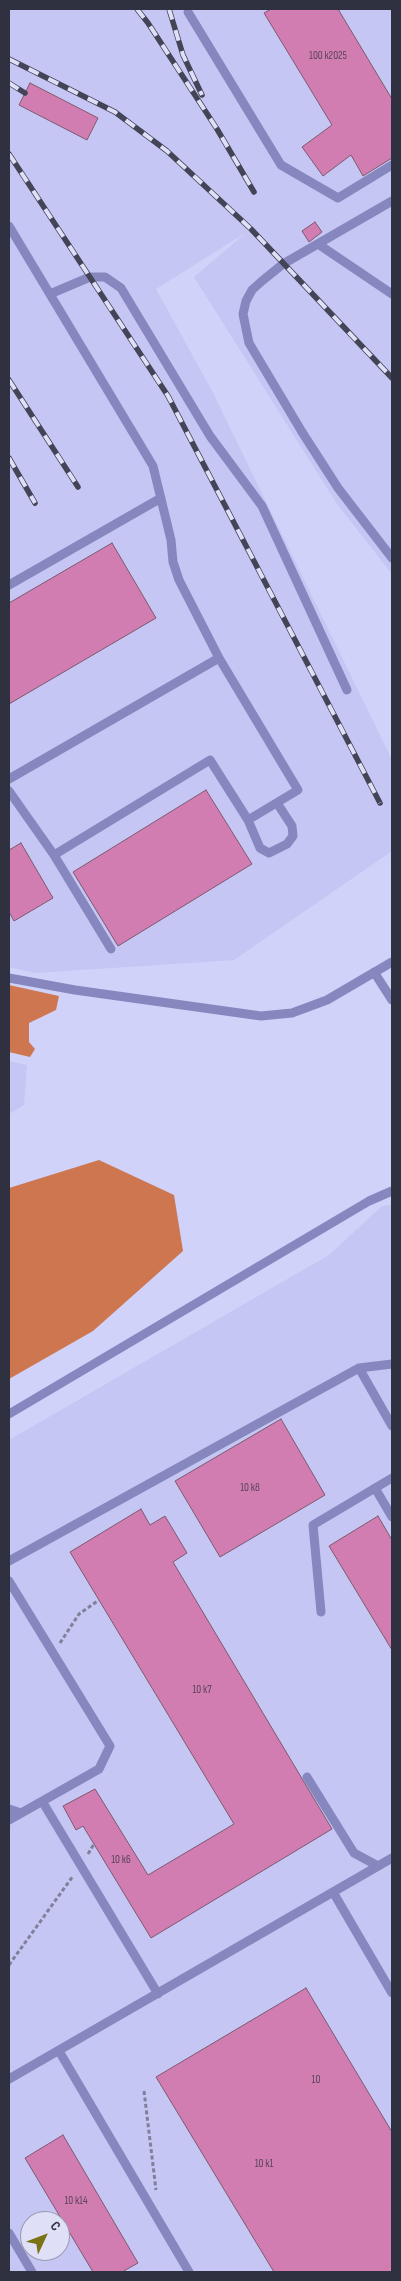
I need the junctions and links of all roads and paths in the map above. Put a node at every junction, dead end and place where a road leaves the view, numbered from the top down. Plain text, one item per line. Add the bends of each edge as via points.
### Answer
1 (188, 12) dead end
2 (392, 165) edge
3 (392, 201) edge
4 (9, 226) edge
5 (318, 244) junction
6 (50, 294) junction
7 (392, 294) edge
8 (161, 498) junction
9 (392, 558) edge
10 (9, 585) edge
11 (219, 658) junction
12 (347, 690) dead end
13 (9, 778) edge
14 (9, 791) edge
15 (277, 803) junction
16 (248, 820) junction
17 (54, 855) junction
18 (111, 949) dead end
19 (392, 962) edge
20 (374, 972) junction
21 (9, 978) edge
22 (392, 1000) edge
23 (392, 1191) edge
24 (392, 1364) edge
25 (359, 1368) junction
26 (9, 1414) edge
27 (392, 1426) edge
28 (392, 1478) edge
29 (375, 1488) junction
30 (392, 1516) edge
31 (9, 1561) edge
32 (9, 1581) edge
33 (98, 1600) dead end
34 (321, 1612) dead end
35 (56, 1658) junction
36 (307, 1777) dead end
37 (42, 1801) junction
38 (9, 1808) edge
39 (21, 1813) junction
40 (9, 1820) edge
41 (94, 1844) dead end
42 (392, 1858) edge
43 (81, 1866) junction
44 (378, 1866) junction
45 (333, 1892) junction
46 (9, 1965) edge
47 (392, 1993) edge
48 (158, 1994) junction
49 (59, 2051) junction
50 (9, 2079) edge
51 (144, 2091) dead end
52 (156, 2194) dead end
53 (9, 2233) edge
54 (32, 2272) edge
55 (188, 2272) edge

1 - 2 lane via 280,165 338,198
3 - 5 lane
4 - 6 lane
5 - 7 lane
5 - 9 lane via 283,264 252,290 243,314 244,327 249,343 333,480
6 - 8 lane via 153,466
6 - 12 lane via 90,276 105,277 121,288 210,436 262,506
8 - 10 lane
8 - 11 lane via 173,562
11 - 13 lane
11 - 15 lane via 298,790
14 - 17 lane
15 - 16 lane
15 - 16 lane via 292,826 293,836 287,844 269,853 260,848
16 - 17 lane via 210,760
17 - 18 lane
19 - 20 lane
20 - 21 lane via 327,1000 292,1013 262,1016
20 - 22 lane
23 - 26 lane via 369,1201
24 - 25 lane
25 - 27 lane
25 - 31 lane
28 - 29 lane
29 - 30 lane
29 - 34 lane via 313,1525
32 - 35 lane
33 - 35 path via 79,1614 61,1639
35 - 37 lane via 110,1746 99,1769
36 - 44 lane via 354,1853
37 - 39 lane
37 - 43 lane
38 - 39 lane
39 - 40 lane
41 - 43 path
42 - 44 lane
43 - 46 path
43 - 48 lane
44 - 45 lane
45 - 47 lane
45 - 48 lane
48 - 49 lane
49 - 50 lane
49 - 55 lane
51 - 52 path
53 - 54 lane

